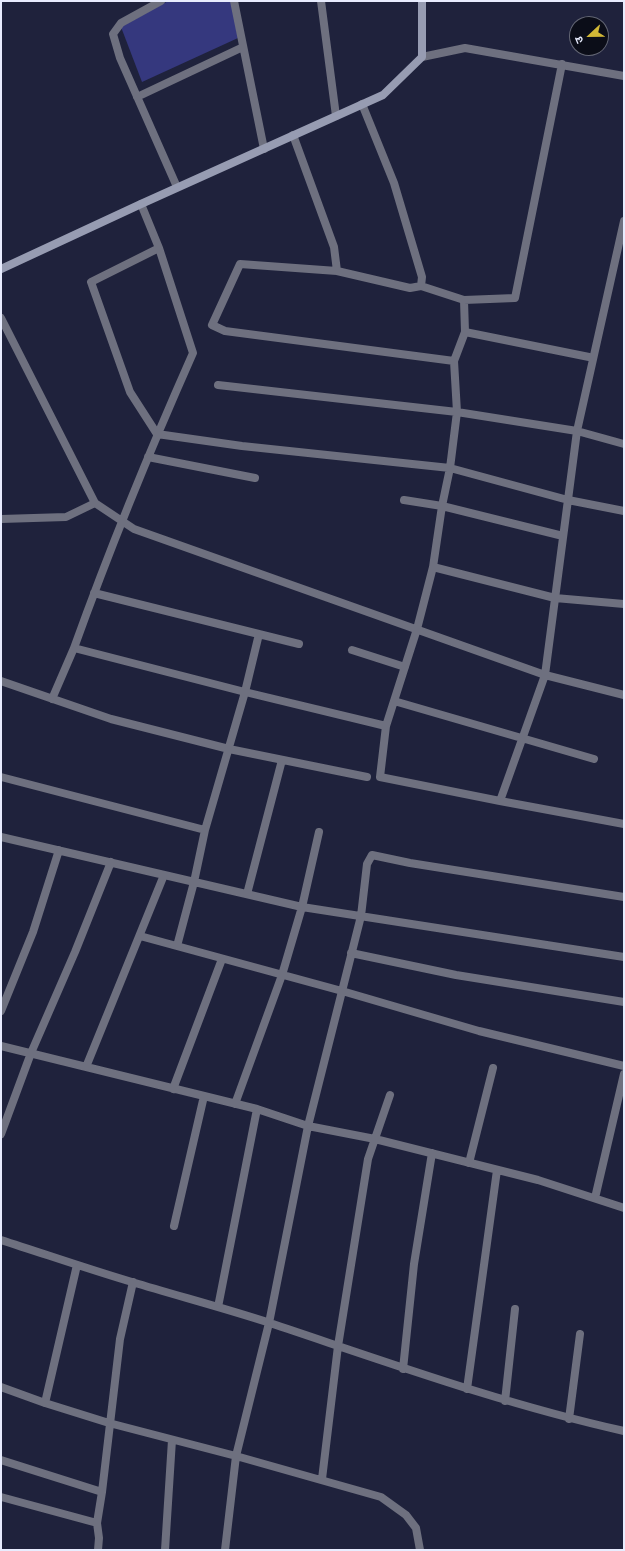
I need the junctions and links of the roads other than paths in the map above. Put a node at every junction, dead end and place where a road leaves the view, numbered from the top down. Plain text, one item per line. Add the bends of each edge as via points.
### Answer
1 (161, 1) edge
2 (234, 1) edge
3 (321, 1) edge
4 (422, 1) edge
5 (243, 46) junction
6 (422, 57) junction
7 (562, 64) junction
8 (624, 76) edge
9 (138, 97) junction
10 (362, 104) junction
11 (336, 116) junction
12 (293, 135) junction
13 (264, 149) junction
14 (177, 187) junction
15 (141, 204) junction
16 (624, 221) edge
17 (159, 248) junction
18 (1, 269) edge
19 (337, 272) junction
20 (421, 286) junction
21 (464, 300) junction
22 (1, 318) edge
23 (465, 332) junction
24 (589, 357) dead end
25 (454, 361) junction
26 (218, 385) dead end
27 (458, 412) junction
28 (577, 431) junction
29 (157, 434) junction
30 (624, 444) edge
31 (148, 457) junction
32 (450, 468) junction
33 (255, 478) dead end
34 (404, 500) dead end
35 (568, 500) junction
36 (95, 503) junction
37 (442, 506) junction
38 (624, 510) edge
39 (1, 519) edge
40 (122, 521) junction
41 (564, 536) junction
42 (433, 567) junction
43 (94, 593) junction
44 (555, 598) junction
45 (624, 604) edge
46 (417, 629) junction
47 (259, 634) junction
48 (298, 644) dead end
49 (74, 648) junction
50 (352, 650) dead end
51 (405, 667) junction
52 (545, 675) junction
53 (1, 681) edge
54 (245, 692) junction
55 (624, 696) edge
56 (52, 699) junction
57 (394, 701) junction
58 (386, 726) junction
59 (522, 738) junction
60 (229, 749) junction
61 (594, 759) dead end
62 (282, 760) junction
63 (1, 777) edge
64 (367, 778) dead end
65 (500, 801) junction
66 (624, 824) edge
67 (205, 830) junction
68 (319, 832) dead end
69 (1, 837) edge
70 (59, 850) junction
71 (111, 862) junction
72 (164, 875) junction
73 (194, 882) junction
74 (247, 894) junction
75 (624, 897) edge
76 (302, 907) junction
77 (361, 916) junction
78 (140, 936) junction
79 (177, 946) junction
80 (351, 953) junction
81 (624, 957) edge
82 (222, 959) junction
83 (282, 975) junction
84 (342, 991) junction
85 (624, 1002) edge
86 (1, 1011) edge
87 (1, 1046) edge
88 (31, 1053) junction
89 (624, 1066) edge
90 (86, 1067) junction
91 (493, 1068) dead end
92 (624, 1074) edge
93 (173, 1089) junction
94 (390, 1095) dead end
95 (204, 1096) junction
96 (235, 1104) junction
97 (257, 1110) junction
98 (308, 1126) junction
99 (1, 1134) edge
100 (375, 1139) junction
101 (432, 1153) junction
102 (469, 1163) junction
103 (497, 1170) junction
104 (594, 1198) junction
105 (624, 1208) edge
106 (174, 1226) dead end
107 (1, 1240) edge
108 (77, 1265) junction
109 (133, 1282) junction
110 (218, 1307) junction
111 (515, 1309) dead end
112 (269, 1323) junction
113 (580, 1334) dead end
114 (338, 1346) junction
115 (403, 1369) junction
116 (1, 1387) edge
117 (467, 1389) junction
118 (505, 1401) junction
119 (45, 1403) junction
120 (569, 1419) junction
121 (109, 1423) junction
122 (624, 1431) edge
123 (172, 1440) junction
124 (236, 1456) junction
125 (1, 1460) edge
126 (322, 1479) junction
127 (102, 1492) junction
128 (1, 1497) edge
129 (97, 1523) junction
130 (98, 1550) edge
131 (165, 1550) edge
132 (225, 1550) edge
133 (420, 1550) edge

1 - 9 street via 121,23 113,34 120,58
2 - 5 street
3 - 11 street
4 - 6 street
5 - 9 street
5 - 13 street
6 - 7 street via 465,48
6 - 10 street via 382,95
7 - 8 street
7 - 21 street via 515,298
9 - 14 street
10 - 11 street
10 - 20 street via 394,183 422,277
11 - 12 street
12 - 13 street
12 - 19 street via 334,247
13 - 14 street
14 - 15 street
15 - 17 street
15 - 18 street
16 - 28 street
17 - 29 street via 193,353
17 - 29 street via 91,282 130,392
19 - 20 street via 410,288
19 - 25 street via 240,264 212,326 225,331
20 - 21 street
21 - 23 street
22 - 36 street
23 - 24 street
23 - 25 street
25 - 27 street
26 - 27 street
27 - 28 street
27 - 32 street
28 - 30 street
28 - 35 street
29 - 31 street
29 - 32 street via 242,446
31 - 33 street
31 - 40 street
32 - 35 street
32 - 37 street
34 - 37 street
35 - 38 street
35 - 41 street
36 - 39 street via 66,517
36 - 40 street
37 - 41 street
37 - 42 street
40 - 43 street
40 - 46 street via 134,529
41 - 44 street
42 - 44 street
42 - 46 street
43 - 47 street
43 - 49 street
44 - 45 street
44 - 52 street
46 - 51 street
46 - 52 street
47 - 48 street
47 - 54 street
49 - 54 street
49 - 56 street
50 - 51 street
51 - 57 street
52 - 55 street
52 - 59 street
53 - 56 street
54 - 58 street
54 - 60 street
56 - 60 street via 111,719
57 - 58 street
57 - 59 street
58 - 65 street via 380,777
59 - 61 street
59 - 65 street
60 - 62 street
60 - 67 street
62 - 64 street
62 - 74 street
63 - 67 street
65 - 66 street
67 - 73 street
68 - 76 street
69 - 70 street
70 - 71 street
70 - 86 street via 33,932
71 - 72 street
71 - 88 street
72 - 73 street
72 - 78 street
73 - 74 street
73 - 79 street
74 - 76 street
75 - 77 street via 372,855 367,864
76 - 77 street
76 - 83 street
77 - 80 street
77 - 81 street
78 - 79 street
78 - 90 street
79 - 82 street
80 - 84 street
80 - 85 street via 456,975
82 - 83 street
82 - 93 street
83 - 84 street
83 - 96 street
84 - 89 street via 479,1032
84 - 98 street
87 - 88 street
88 - 90 street
88 - 99 street
90 - 93 street
91 - 102 street
92 - 104 street
93 - 95 street
94 - 100 street
95 - 96 street
95 - 106 street
96 - 97 street
97 - 98 street
97 - 110 street
98 - 100 street
98 - 112 street
100 - 101 street
100 - 114 street via 368,1159
101 - 102 street
101 - 115 street via 414,1264
102 - 103 street
103 - 104 street
103 - 117 street
104 - 105 street
107 - 108 street
108 - 109 street
108 - 119 street
109 - 110 street
109 - 121 street via 120,1339
110 - 112 street
111 - 118 street
112 - 114 street
112 - 124 street
113 - 120 street
114 - 115 street
114 - 126 street
115 - 117 street
116 - 119 street
117 - 118 street
118 - 120 street
119 - 121 street
120 - 122 street
121 - 123 street
121 - 127 street
123 - 124 street
123 - 131 street
124 - 126 street
124 - 132 street
125 - 127 street
126 - 133 street via 381,1497 406,1515 416,1528
127 - 129 street
128 - 129 street
129 - 130 street

